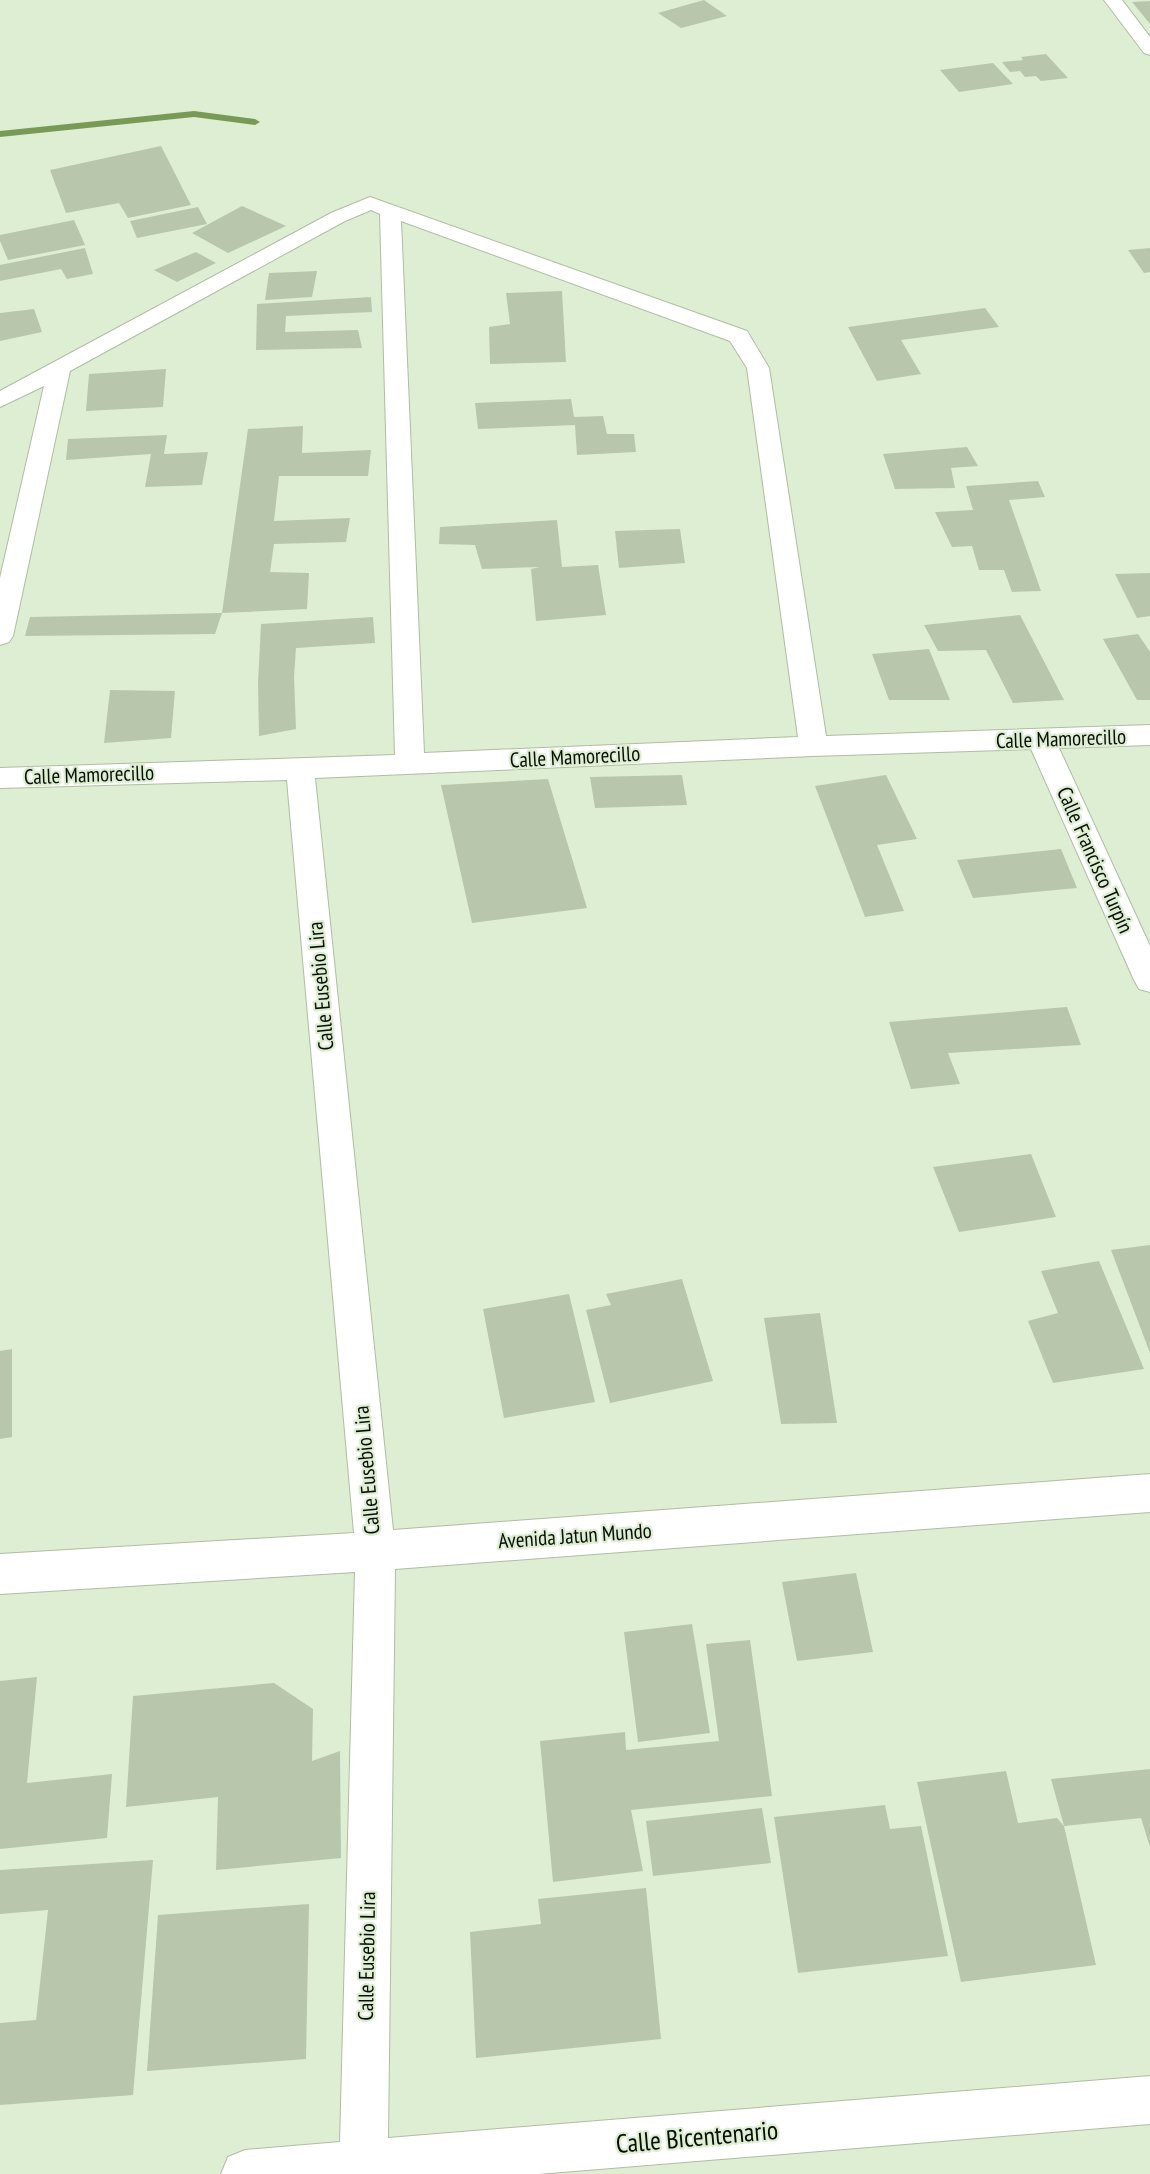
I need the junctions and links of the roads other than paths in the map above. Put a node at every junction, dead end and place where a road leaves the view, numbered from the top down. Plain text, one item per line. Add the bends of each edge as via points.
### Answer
1 (1113, 0) edge
2 (1150, 49) edge
3 (390, 210) junction
4 (59, 369) junction
5 (0, 400) edge
6 (0, 636) edge
7 (1150, 735) edge
8 (1041, 740) junction
9 (813, 746) junction
10 (410, 765) junction
11 (300, 769) junction
12 (0, 777) edge
13 (1150, 980) edge
14 (1150, 1493) edge
15 (375, 1551) junction
16 (0, 1574) edge
17 (1150, 2100) edge
18 (363, 2169) edge
19 (245, 2174) edge

1 - 2 street
3 - 4 street via 370,203 338,217
3 - 9 street via 739,336 758,368
3 - 10 street
4 - 5 street
4 - 6 street
7 - 8 street, Calle Mamorecillo
8 - 9 street, Calle Mamorecillo
8 - 13 street, Calle Francisco Turpín
9 - 10 street, Calle Mamorecillo
10 - 11 street, Calle Mamorecillo
11 - 12 street, Calle Mamorecillo
11 - 15 street, Calle Eusebio Lira
14 - 15 street, Avenida Jatun Mundo
15 - 16 street, Avenida Jatun Mundo
15 - 18 street, Calle Eusebio Lira
17 - 18 street, Calle Bicentenario
18 - 19 street, Calle Bicentenario

